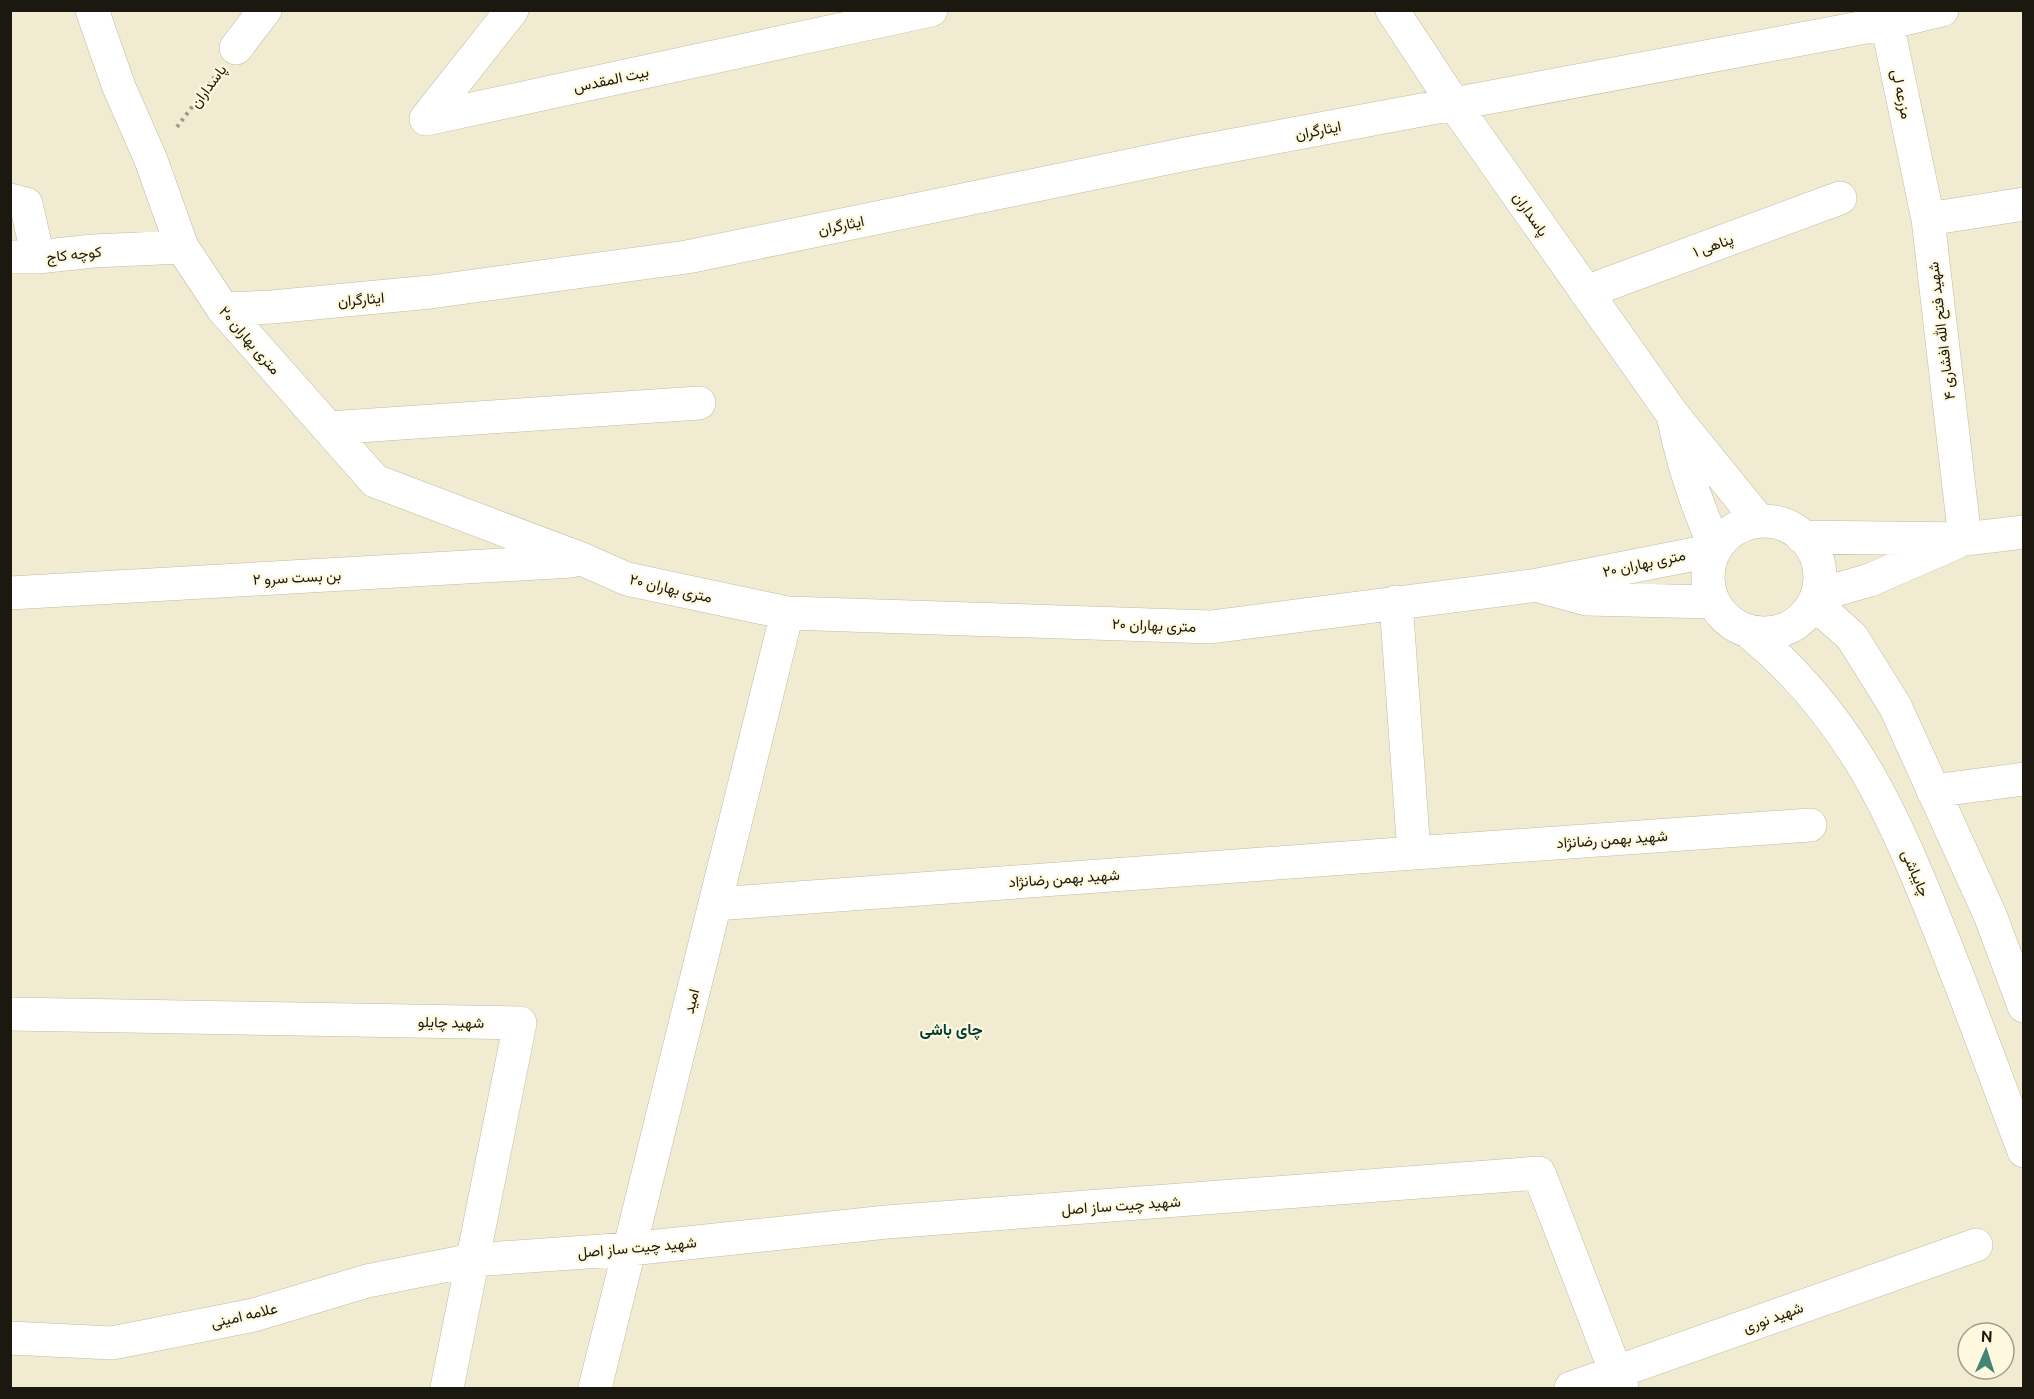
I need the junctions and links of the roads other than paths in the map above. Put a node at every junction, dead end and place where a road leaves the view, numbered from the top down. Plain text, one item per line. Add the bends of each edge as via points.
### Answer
1 (92, 10) edge
2 (265, 10) edge
3 (512, 10) edge
4 (931, 10) edge
5 (1392, 10) edge
6 (1942, 10) edge
7 (1887, 23) junction
8 (236, 48) road end
9 (1454, 105) junction
10 (1840, 198) dead end
11 (10, 200) edge
12 (2024, 204) edge
13 (1928, 219) junction
14 (182, 247) junction
15 (24, 257) edge
16 (1586, 292) junction
17 (223, 309) junction
18 (699, 403) dead end
19 (1673, 415) junction
20 (328, 428) junction
21 (1759, 521) junction
22 (2024, 532) edge
23 (1802, 537) junction
24 (1965, 539) junction
25 (1715, 549) junction
26 (584, 560) junction
27 (1538, 585) junction
28 (10, 593) edge
29 (1816, 599) junction
30 (1396, 602) junction
31 (1713, 602) junction
32 (787, 614) junction
33 (1748, 631) junction
34 (2024, 779) edge
35 (1934, 791) junction
36 (1810, 825) dead end
37 (1414, 853) junction
38 (715, 904) junction
39 (2024, 1005) edge
40 (10, 1014) edge
41 (2024, 1151) edge
42 (1976, 1245) dead end
43 (630, 1249) junction
44 (473, 1260) junction
45 (10, 1338) edge
46 (1619, 1381) edge
47 (447, 1389) edge
48 (595, 1389) edge
49 (1571, 1389) edge

1 - 14 street, ۲۰ متری بهاران
2 - 8 street, پاسداران
3 - 4 street, بیت المقدس via 426,119
5 - 9 street, پاسداران
6 - 7 street
7 - 9 street, ایثارگران
7 - 13 street, مزرعه لی
9 - 16 street, پاسداران
9 - 17 street, ایثارگران via 1186,154 687,257 430,292
10 - 16 street, پناهی ۱
11 - 15 street, کوچه کاج via 26,204
12 - 13 street
13 - 24 street, شهید فتح الله افشاری ۴
14 - 15 street, کوچه کاج
14 - 17 street, ۲۰ متری بهاران
16 - 19 street, پاسداران
17 - 20 street, ۲۰ متری بهاران
18 - 20 street
19 - 21 street, پاسداران
19 - 25 street, پاسداران via 1681,455
20 - 26 street, ۲۰ متری بهاران via 375,481
21 - 23 street via 1775,522
21 - 25 street via 1727,535
22 - 24 street
23 - 24 street
23 - 29 street via 1818,563
24 - 29 street
25 - 27 street, ۲۰ متری بهاران
25 - 31 street via 1708,576
26 - 28 street, بن بست سرو ۲
26 - 32 street, ۲۰ متری بهاران via 627,579
27 - 30 street, ۲۰ متری بهاران
27 - 31 street, ۲۰ متری بهاران via 1587,599
29 - 33 street via 1807,614 1786,629 1774,633
29 - 35 street via 1852,637 1896,706
30 - 32 street, ۲۰ متری بهاران via 1211,627
30 - 37 street
31 - 33 street via 1734,625
32 - 38 street, امید
33 - 41 street, چایباشی via 1824,707 1885,802 1957,974
34 - 35 street
35 - 39 street via 1990,915
36 - 37 street, شهید بهمن رضانژاد
37 - 38 street, شهید بهمن رضانژاد
38 - 43 street, امید
40 - 44 street, شهید چایلو via 520,1023
42 - 46 street, شهید نوری
43 - 44 street, شهید چیت ساز اصل
43 - 46 street, شهید چیت ساز اصل via 887,1222 1539,1173
43 - 48 street, امید
44 - 45 street, علامه امینی via 368,1281 254,1315 112,1343
44 - 47 street, شهید چایلو
46 - 49 street, شهید نوری

